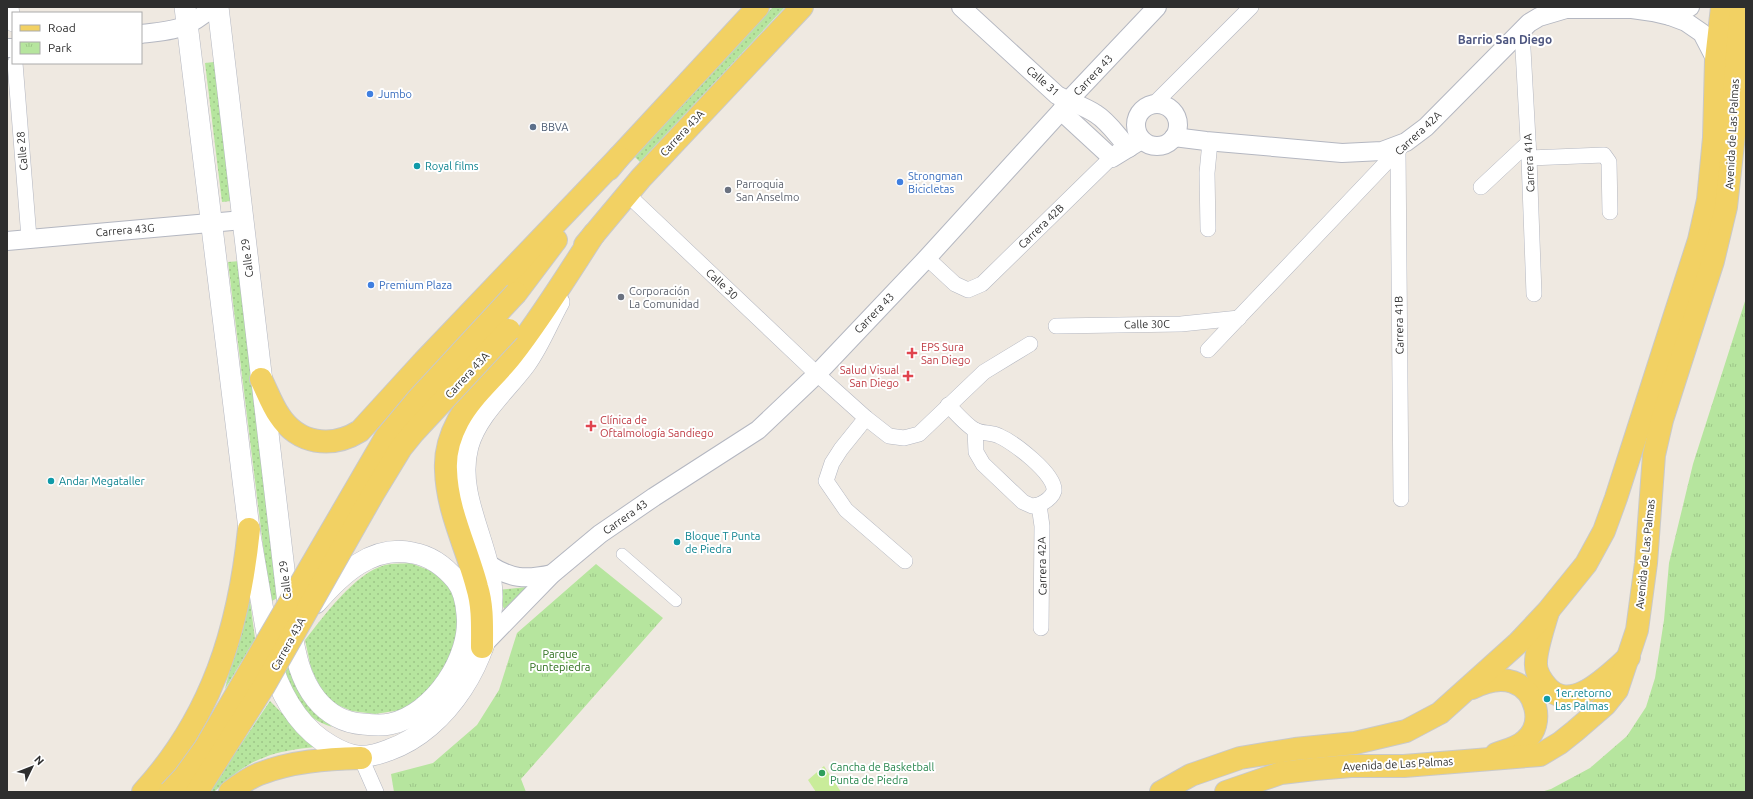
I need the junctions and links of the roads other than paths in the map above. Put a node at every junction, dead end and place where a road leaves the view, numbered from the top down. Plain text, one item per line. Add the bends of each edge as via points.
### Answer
1 (213, 7) edge
2 (218, 7) edge
3 (758, 7) edge
4 (802, 7) edge
5 (961, 7) edge
6 (1157, 7) edge
7 (1251, 7) edge
8 (1690, 7) edge
9 (1722, 7) edge
10 (1741, 7) edge
11 (186, 16) edge
12 (1670, 16) junction
13 (1522, 31) junction
14 (142, 34) edge
15 (1716, 60) junction
16 (15, 64) edge
17 (1154, 104) junction
18 (1065, 106) junction
19 (1176, 131) junction
20 (1133, 139) junction
21 (1208, 142) junction
22 (1528, 143) junction
23 (1402, 146) junction
24 (619, 157) junction
25 (1112, 158) junction
26 (1529, 158) junction
27 (1480, 187) dead end
28 (627, 194) junction
29 (1610, 212) dead end
30 (243, 220) junction
31 (212, 223) junction
32 (1208, 228) dead end
33 (594, 234) junction
34 (29, 238) junction
35 (7, 241) edge
36 (927, 258) junction
37 (1534, 294) dead end
38 (1239, 318) junction
39 (1056, 326) dead end
40 (1030, 344) dead end
41 (1208, 350) dead end
42 (817, 374) junction
43 (261, 380) junction
44 (948, 405) junction
45 (866, 418) junction
46 (976, 430) junction
47 (1401, 499) dead end
48 (1039, 505) junction
49 (249, 529) junction
50 (622, 554) dead end
51 (905, 561) dead end
52 (488, 564) junction
53 (552, 574) junction
54 (676, 600) dead end
55 (1548, 611) junction
56 (302, 619) junction
57 (1041, 628) dead end
58 (482, 647) junction
59 (1629, 657) junction
60 (1462, 693) junction
61 (361, 758) junction
62 (1484, 759) junction
63 (143, 792) edge
64 (170, 792) edge
65 (197, 792) edge
66 (230, 792) edge
67 (376, 792) edge
68 (1161, 792) edge
69 (1226, 792) edge

1 - 11 street
2 - 30 main road, Calle 29
3 - 24 main road, Carrera 43A
4 - 28 main road, Carrera 43A
5 - 18 street, Calle 31 via 1057,94
6 - 18 street, Carrera 43
7 - 17 street
8 - 12 street
9 - 15 main road, Avenida de Las Palmas
10 - 59 main road, Avenida de Las Palmas via 1735,80 1734,135 1726,207 1713,261 1662,420 1654,455 1646,563 1637,630
11 - 14 street via 169,31
11 - 31 main road
12 - 13 street, Carrera 42A via 1632,10 1566,9 1539,17
12 - 15 street, Carrera 42A via 1686,22 1702,33
13 - 22 street, Carrera 41A
13 - 23 street, Carrera 42A via 1426,127
15 - 55 main road, Avenida de Las Palmas via 1714,138 1708,200 1699,240 1604,531 1586,564
16 - 34 street, Calle 28
17 - 19 street via 1163,104 1176,115
17 - 20 street via 1140,111
18 - 20 street, Calle 31 via 1086,107
18 - 25 street, Calle 31
18 - 36 street, Carrera 43
19 - 20 street via 1164,144 1158,146
19 - 21 street
20 - 25 street, Carrera 42B
21 - 23 street via 1342,153 1382,151
21 - 32 street
22 - 26 street, Carrera 41A
22 - 27 street
23 - 38 street, Carrera 42A
23 - 47 street, Carrera 41B
24 - 43 main road via 360,431 349,438 335,442 315,442 299,435 279,415
24 - 64 main road, Carrera 43A, bridge via 516,293 386,437 205,748
25 - 36 street, Carrera 42B via 982,284 968,290 955,284
26 - 29 street via 1604,155 1609,162
26 - 37 street, Carrera 41A
28 - 33 main road, Carrera 43A
28 - 42 street, Calle 30
30 - 31 street, Carrera 43G
30 - 43 main road, Calle 29
31 - 34 street, Carrera 43G
31 - 49 main road
33 - 52 main road via 528,361 480,421 472,435 467,455 467,482 472,512
33 - 56 main road, Carrera 43A, bridge via 401,448
33 - 58 main road via 521,343 473,400 451,435 446,470 448,491 455,522 477,586
34 - 35 street, Carrera 43G
36 - 42 street, Carrera 43
38 - 39 street, Calle 30C via 1181,324
38 - 41 street, Carrera 42A
40 - 44 street, Calle 30 via 984,372
42 - 45 street, Calle 30
42 - 53 street, Carrera 43 via 758,430 654,496 600,534
43 - 56 main road, Calle 29, bridge via 295,653 316,699 338,718 354,724 374,726 406,719 433,699 445,685 464,648 468,625 464,594 447,570 432,560 414,553 398,552 381,554 362,561 343,574
44 - 45 street, Calle 30 via 920,434 904,438 889,436
44 - 46 street
45 - 51 street via 841,448 826,481 846,510
46 - 48 street via 976,452 984,464 1023,502 1032,506
46 - 48 street via 1003,438 1023,451 1050,478 1054,490 1052,497
48 - 57 street, Carrera 42A via 1042,526
49 - 61 main road via 273,669 280,688 299,718 321,740 347,754
49 - 63 main road via 235,615 209,694 188,734 158,776
50 - 54 street
52 - 53 street via 518,578
52 - 58 main road via 492,598
53 - 58 street, Carrera 43
55 - 59 main road via 1536,661 1539,676 1554,693 1571,697 1593,688
55 - 60 main road, Avenida de Las Palmas via 1518,643
56 - 65 main road, Carrera 43A, bridge via 260,693
58 - 61 main road via 464,687 436,722 398,747
59 - 62 main road, Avenida de Las Palmas via 1617,690 1605,705 1560,743 1540,755
60 - 62 main road via 1482,683 1499,680 1513,682 1528,694 1537,714 1537,723 1527,740
60 - 68 main road, Avenida de Las Palmas via 1440,713 1406,732 1355,743 1240,758 1196,773
61 - 66 main road via 328,759 279,768 258,774
61 - 67 street
62 - 69 main road, Avenida de Las Palmas via 1281,773

